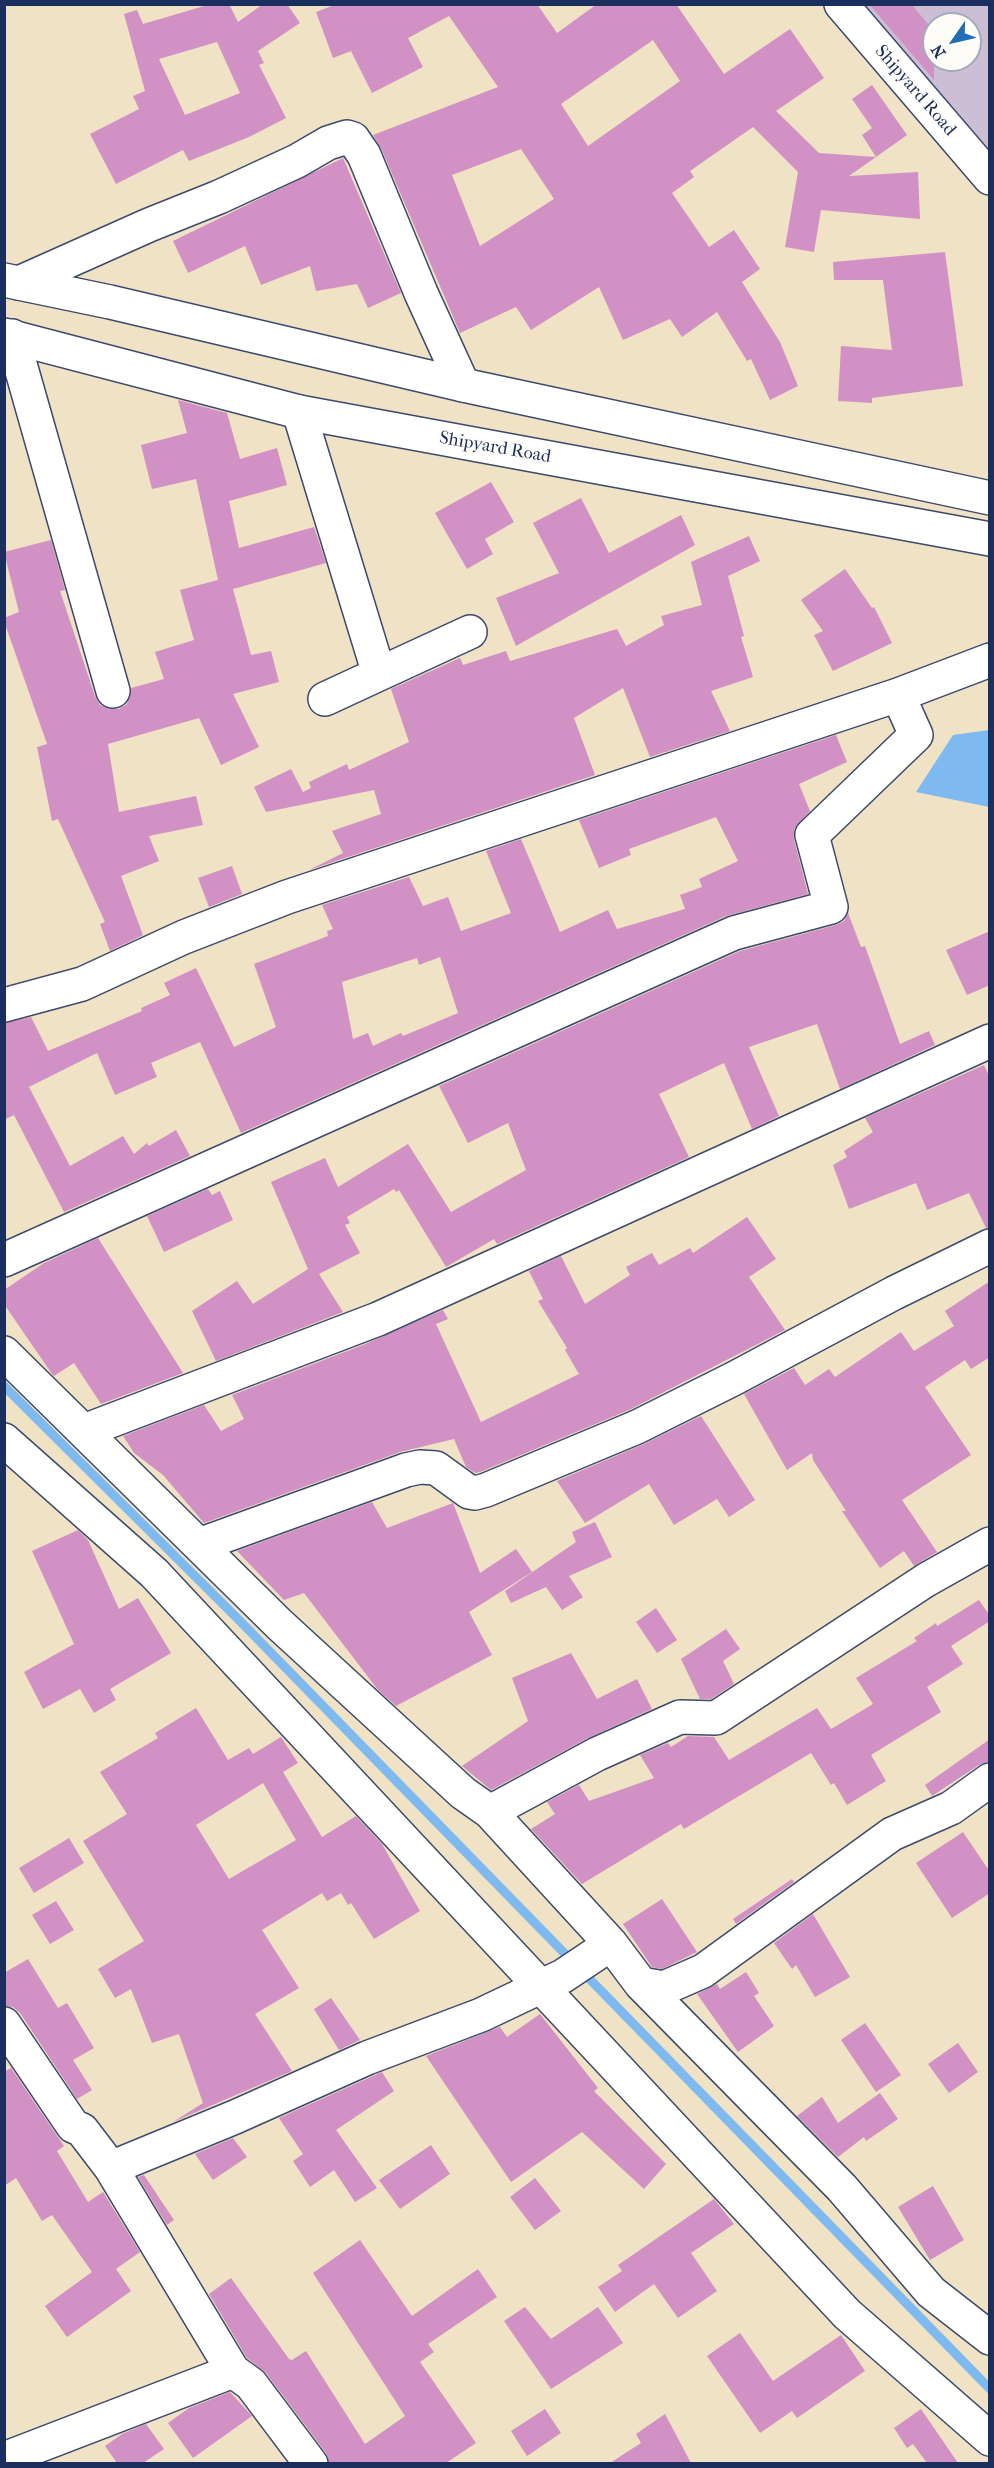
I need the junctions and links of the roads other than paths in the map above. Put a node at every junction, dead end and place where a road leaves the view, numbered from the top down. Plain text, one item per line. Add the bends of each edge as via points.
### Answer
1 (841, 4) edge
2 (990, 178) edge
3 (12, 282) edge
4 (8, 335) edge
5 (463, 385) junction
6 (299, 412) junction
7 (990, 498) edge
8 (990, 539) edge
9 (470, 632) dead end
10 (990, 660) edge
11 (380, 674) junction
12 (113, 691) dead end
13 (898, 695) junction
14 (325, 699) dead end
15 (4, 1005) edge
16 (990, 1041) edge
17 (990, 1246) edge
18 (4, 1260) edge
19 (4, 1353) edge
20 (84, 1431) junction
21 (4, 1440) edge
22 (990, 1544) edge
23 (199, 1545) junction
24 (990, 1780) edge
25 (490, 1812) junction
26 (601, 1951) junction
27 (552, 1982) junction
28 (641, 1984) junction
29 (4, 2024) edge
30 (111, 2168) junction
31 (990, 2338) edge
32 (233, 2372) junction
33 (990, 2439) edge
34 (4, 2459) edge
35 (311, 2463) edge

1 - 2 street, Shipyard Road
3 - 5 street
3 - 5 street via 219,197 347,137 364,154
4 - 6 street, Shipyard Road
4 - 12 street
5 - 7 street
6 - 8 street, Shipyard Road
6 - 11 street
9 - 11 street
10 - 13 street
11 - 14 street
13 - 15 street via 288,897 184,937 82,984
13 - 18 street via 915,735 812,835 831,907 734,933
16 - 20 street via 389,1314
17 - 23 street via 636,1427 486,1490 469,1492 436,1468 413,1468
19 - 20 street
20 - 23 street
21 - 27 street via 154,1574
22 - 25 street via 927,1580 717,1718 680,1718 597,1754
23 - 25 street via 279,1624 446,1777
24 - 28 street via 951,1808 892,1834 703,1971 664,1988
25 - 26 street
26 - 27 street
26 - 28 street
27 - 30 street
27 - 33 street via 847,2314
28 - 31 street via 842,2188 931,2292
29 - 30 street via 73,2126 82,2130
30 - 32 street
32 - 34 street
32 - 35 street via 251,2384

